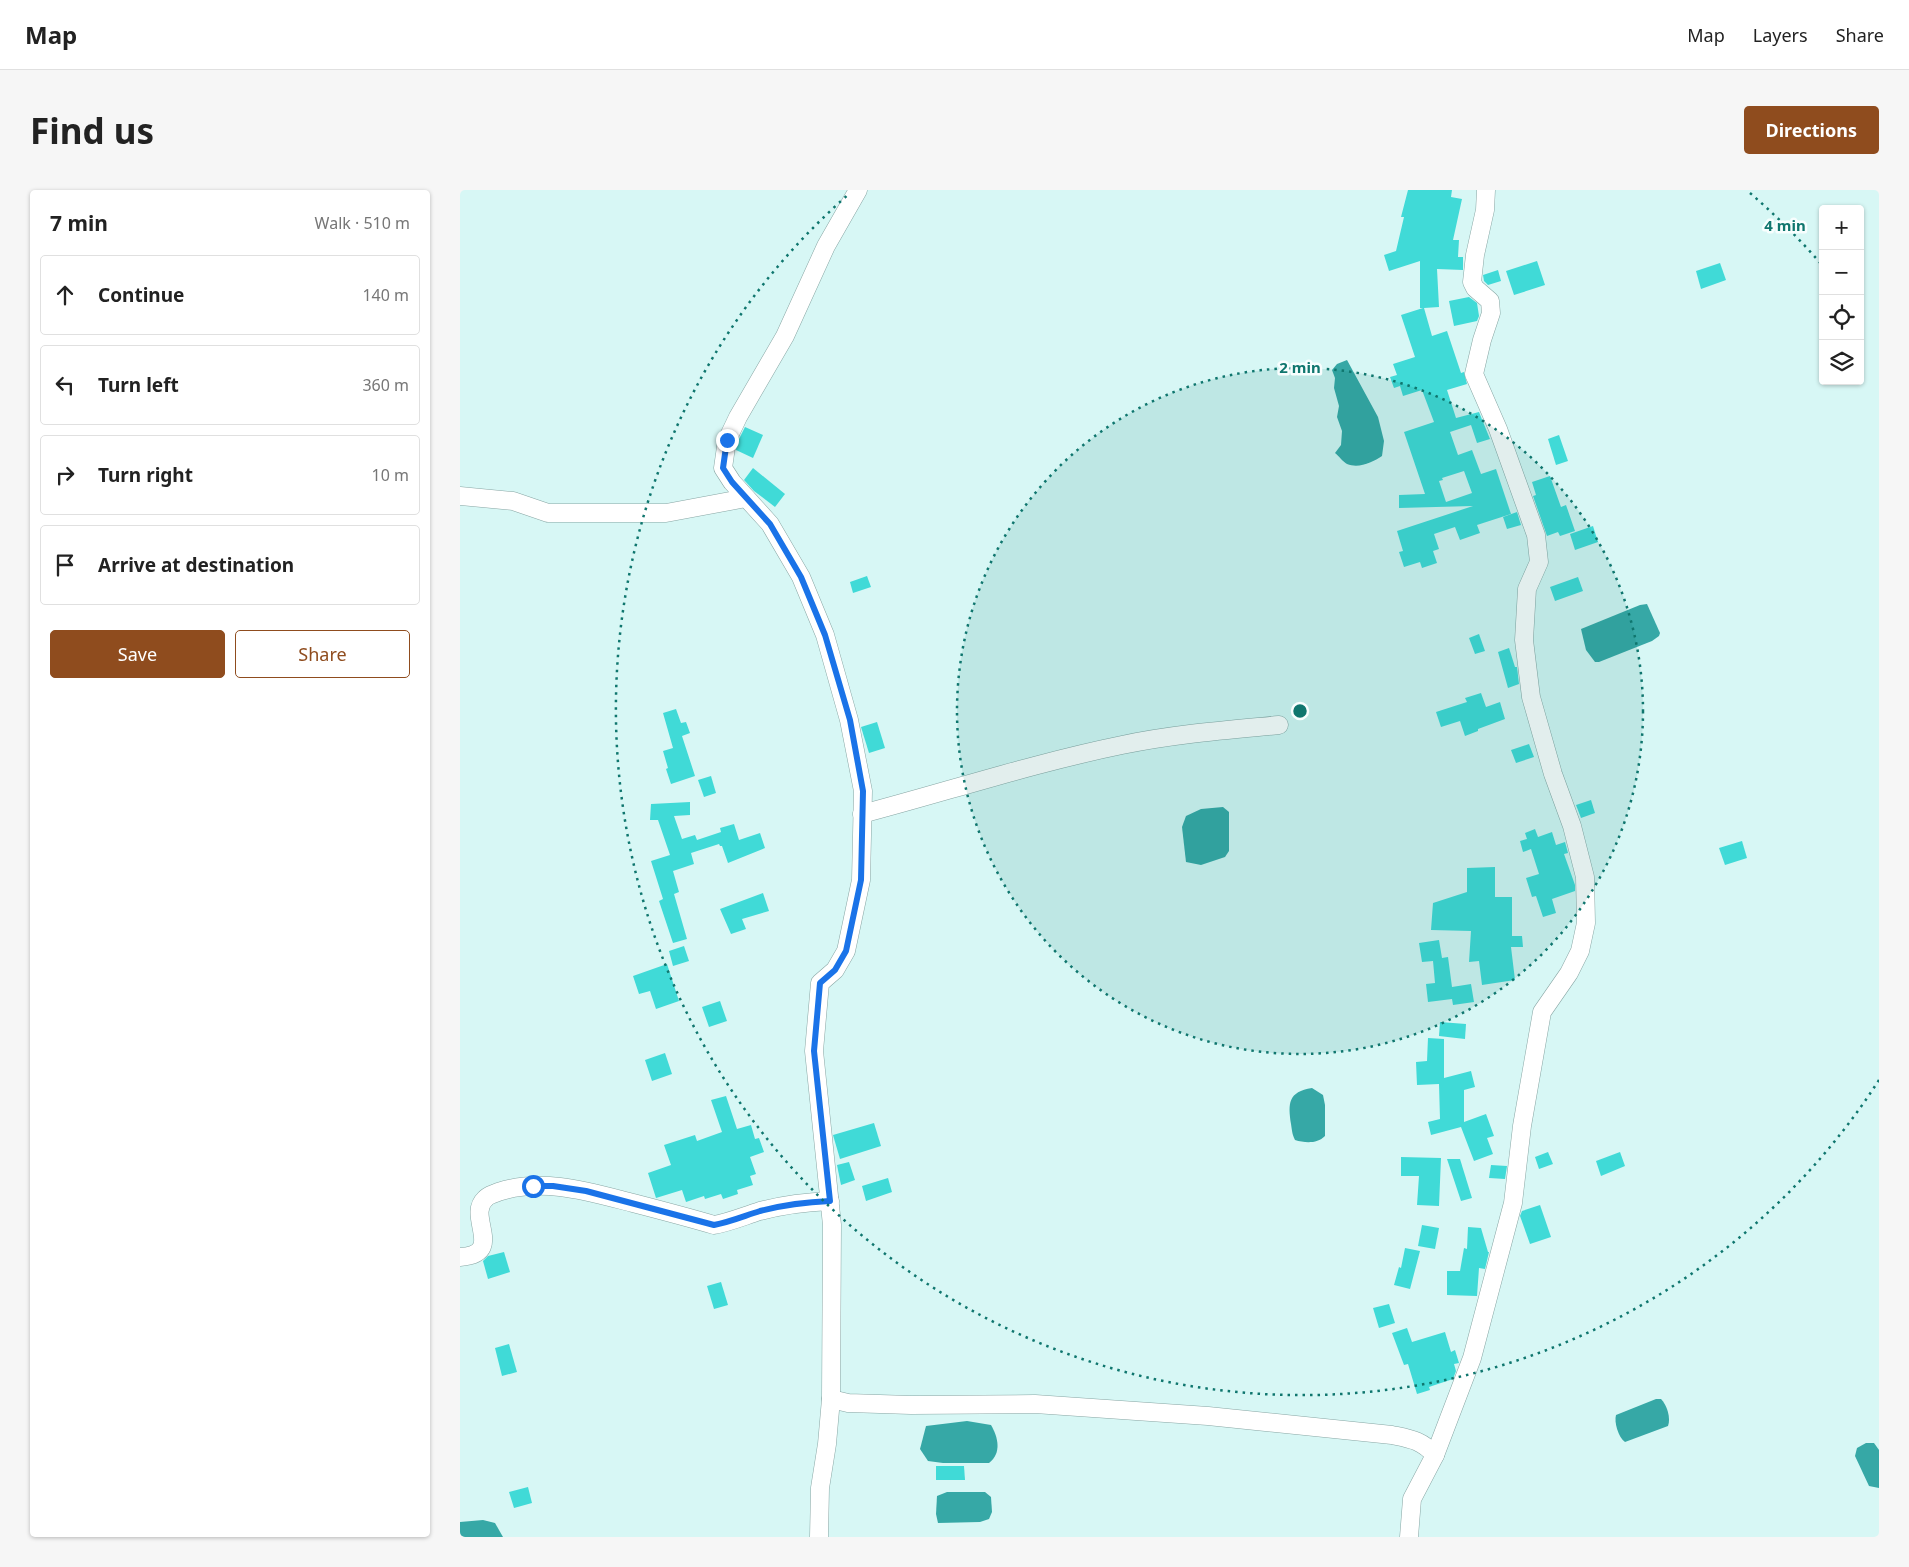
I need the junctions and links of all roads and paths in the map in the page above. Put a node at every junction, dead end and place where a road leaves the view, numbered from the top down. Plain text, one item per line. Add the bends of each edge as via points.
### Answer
1 (858, 190) edge
2 (1486, 190) edge
3 (460, 496) edge
4 (746, 498) junction
5 (1279, 724) dead end
6 (862, 814) junction
7 (830, 1201) junction
8 (460, 1257) edge
9 (831, 1399) junction
10 (1434, 1455) junction
11 (819, 1537) edge
12 (1409, 1537) edge

1 - 4 street via 826,246 785,336 727,440 723,468
2 - 10 street via 1472,282 1490,301 1491,313 1474,374 1498,429 1536,536 1539,562 1527,589 1524,640 1531,697 1585,877 1586,923 1580,951 1542,1012 1522,1126 1513,1203 1472,1358
3 - 4 street via 513,501 548,513 666,513
4 - 6 street via 770,524 801,577 825,635 850,720 863,791
5 - 6 street via 1184,734 1122,745
6 - 7 street via 861,880 846,951 835,970 820,983 814,1051
7 - 8 street via 781,1206 714,1225 586,1191 553,1186 506,1190 487,1196 481,1202 483,1244 478,1252
7 - 9 street
9 - 10 street via 848,1403 911,1405 1035,1404 1208,1416 1392,1435 1426,1445
9 - 11 street via 820,1488
10 - 12 street via 1412,1499

